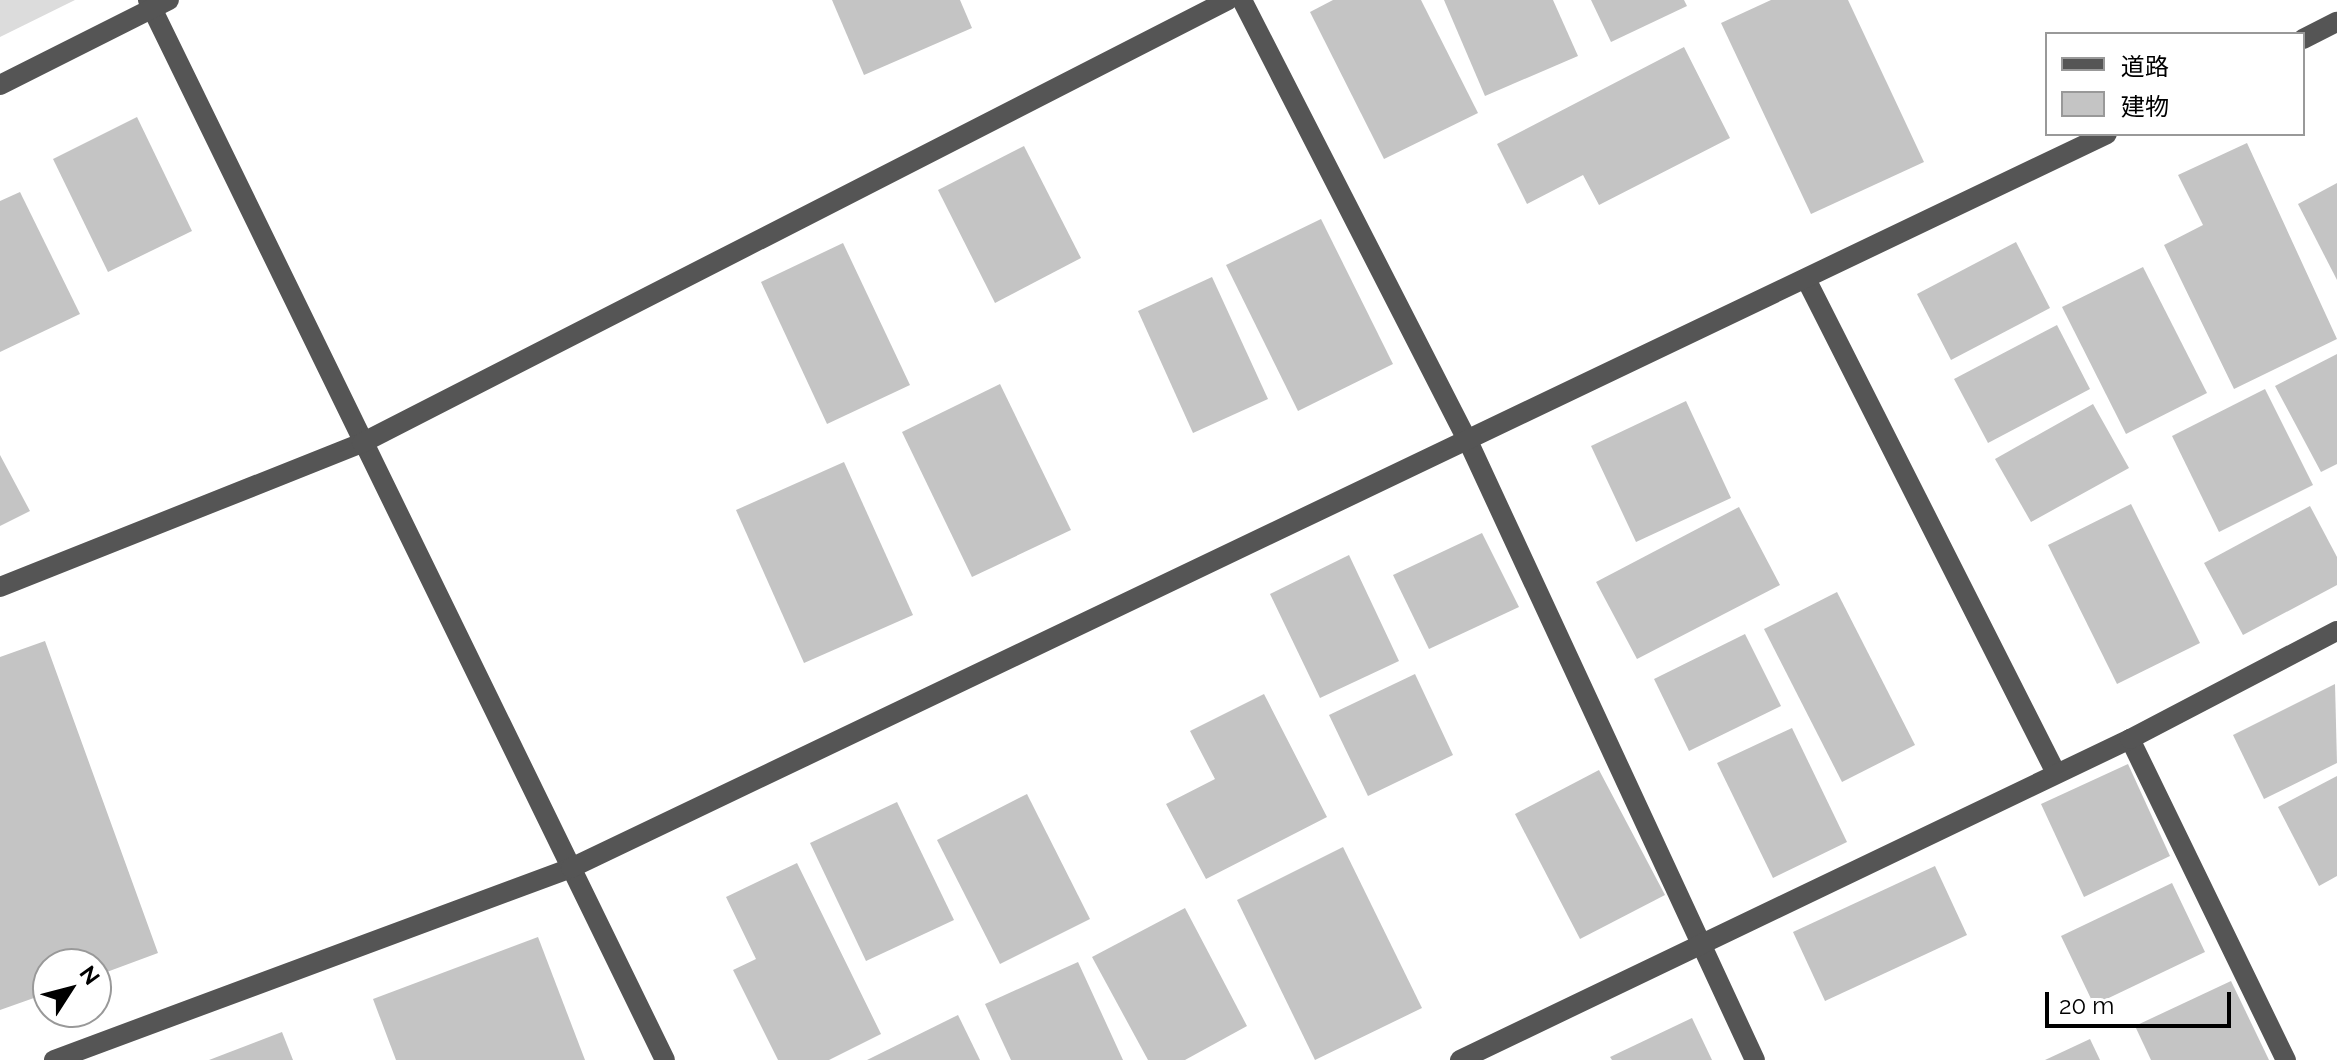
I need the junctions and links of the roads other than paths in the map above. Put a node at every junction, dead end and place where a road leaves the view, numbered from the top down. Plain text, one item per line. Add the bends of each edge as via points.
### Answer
1 (1228, 0) edge
2 (1242, 0) edge
3 (156, 3) edge
4 (2337, 22) edge
5 (2305, 38) edge
6 (0, 85) edge
7 (2103, 136) edge
8 (1806, 279) junction
9 (1468, 441) junction
10 (362, 443) junction
11 (0, 587) edge
12 (2337, 631) edge
13 (2130, 739) junction
14 (2056, 773) junction
15 (571, 868) junction
16 (1698, 942) junction
17 (54, 1060) edge
18 (665, 1060) edge
19 (1460, 1060) edge
20 (1755, 1060) edge
21 (2286, 1060) edge

1 - 10 street
2 - 9 street
3 - 6 street
3 - 10 street
4 - 5 street
7 - 8 street
8 - 9 street
8 - 14 street
9 - 15 street
9 - 16 street
10 - 11 street
10 - 15 street
12 - 13 street
13 - 14 street
13 - 21 street
14 - 16 street
15 - 17 street
15 - 18 street
16 - 19 street
16 - 20 street

